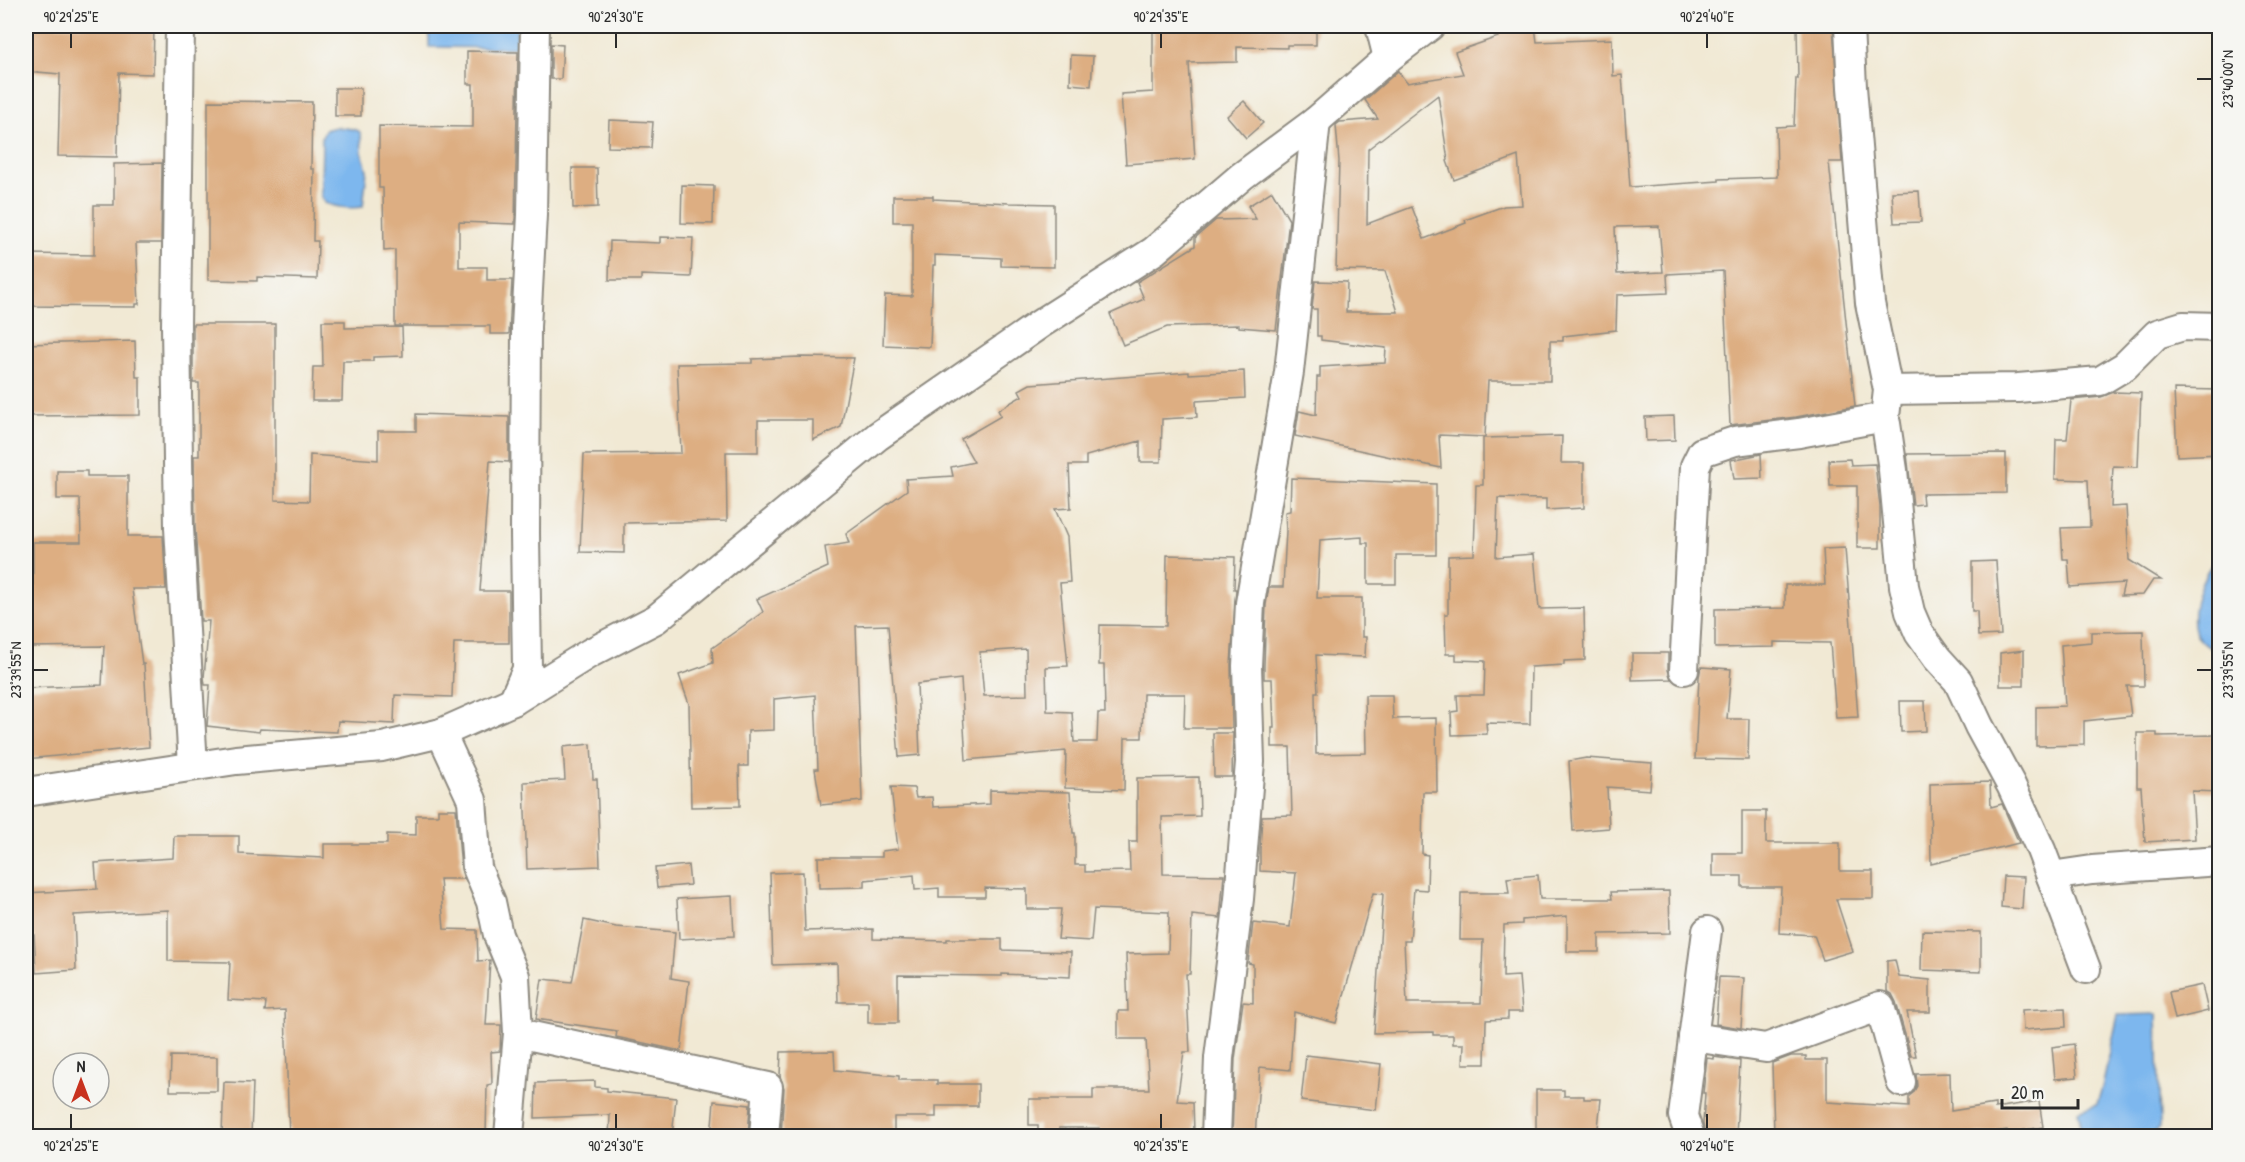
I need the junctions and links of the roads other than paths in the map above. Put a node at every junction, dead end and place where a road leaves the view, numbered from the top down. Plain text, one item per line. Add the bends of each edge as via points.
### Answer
1 (180, 26) edge
2 (534, 26) edge
3 (1380, 26) edge
4 (1430, 26) edge
5 (1849, 26) edge
6 (1388, 58) junction
7 (1316, 121) junction
8 (2220, 327) edge
9 (1887, 403) junction
10 (1684, 670) dead end
11 (513, 701) junction
12 (441, 732) junction
13 (193, 766) junction
14 (26, 792) edge
15 (2220, 861) edge
16 (2051, 876) junction
17 (1707, 931) dead end
18 (2086, 969) dead end
19 (518, 1033) junction
20 (1693, 1037) junction
21 (1901, 1082) dead end
22 (509, 1137) edge
23 (764, 1137) edge
24 (1216, 1137) edge
25 (1690, 1137) edge

1 - 13 street via 178,471
2 - 11 street via 532,215 526,327 527,669
3 - 6 street
4 - 6 street
5 - 9 street via 1870,303
6 - 7 street
7 - 11 street via 1242,176 1154,251 878,436 656,619 590,653
7 - 24 street via 1289,372 1250,603 1250,762 1239,899 1219,1058
8 - 9 street via 2183,326 2157,334 2125,366 2100,381
9 - 10 street via 1799,433 1735,441 1702,452 1695,466
9 - 16 street via 1904,586 1910,612 1919,633 1958,681 2011,785
11 - 12 street
12 - 13 street via 382,747
12 - 19 street via 472,800 477,868 515,976
13 - 14 street
15 - 16 street
16 - 18 street
17 - 20 street
19 - 22 street
19 - 23 street via 768,1088
20 - 21 street via 1766,1048 1880,1006
20 - 25 street via 1683,1116

